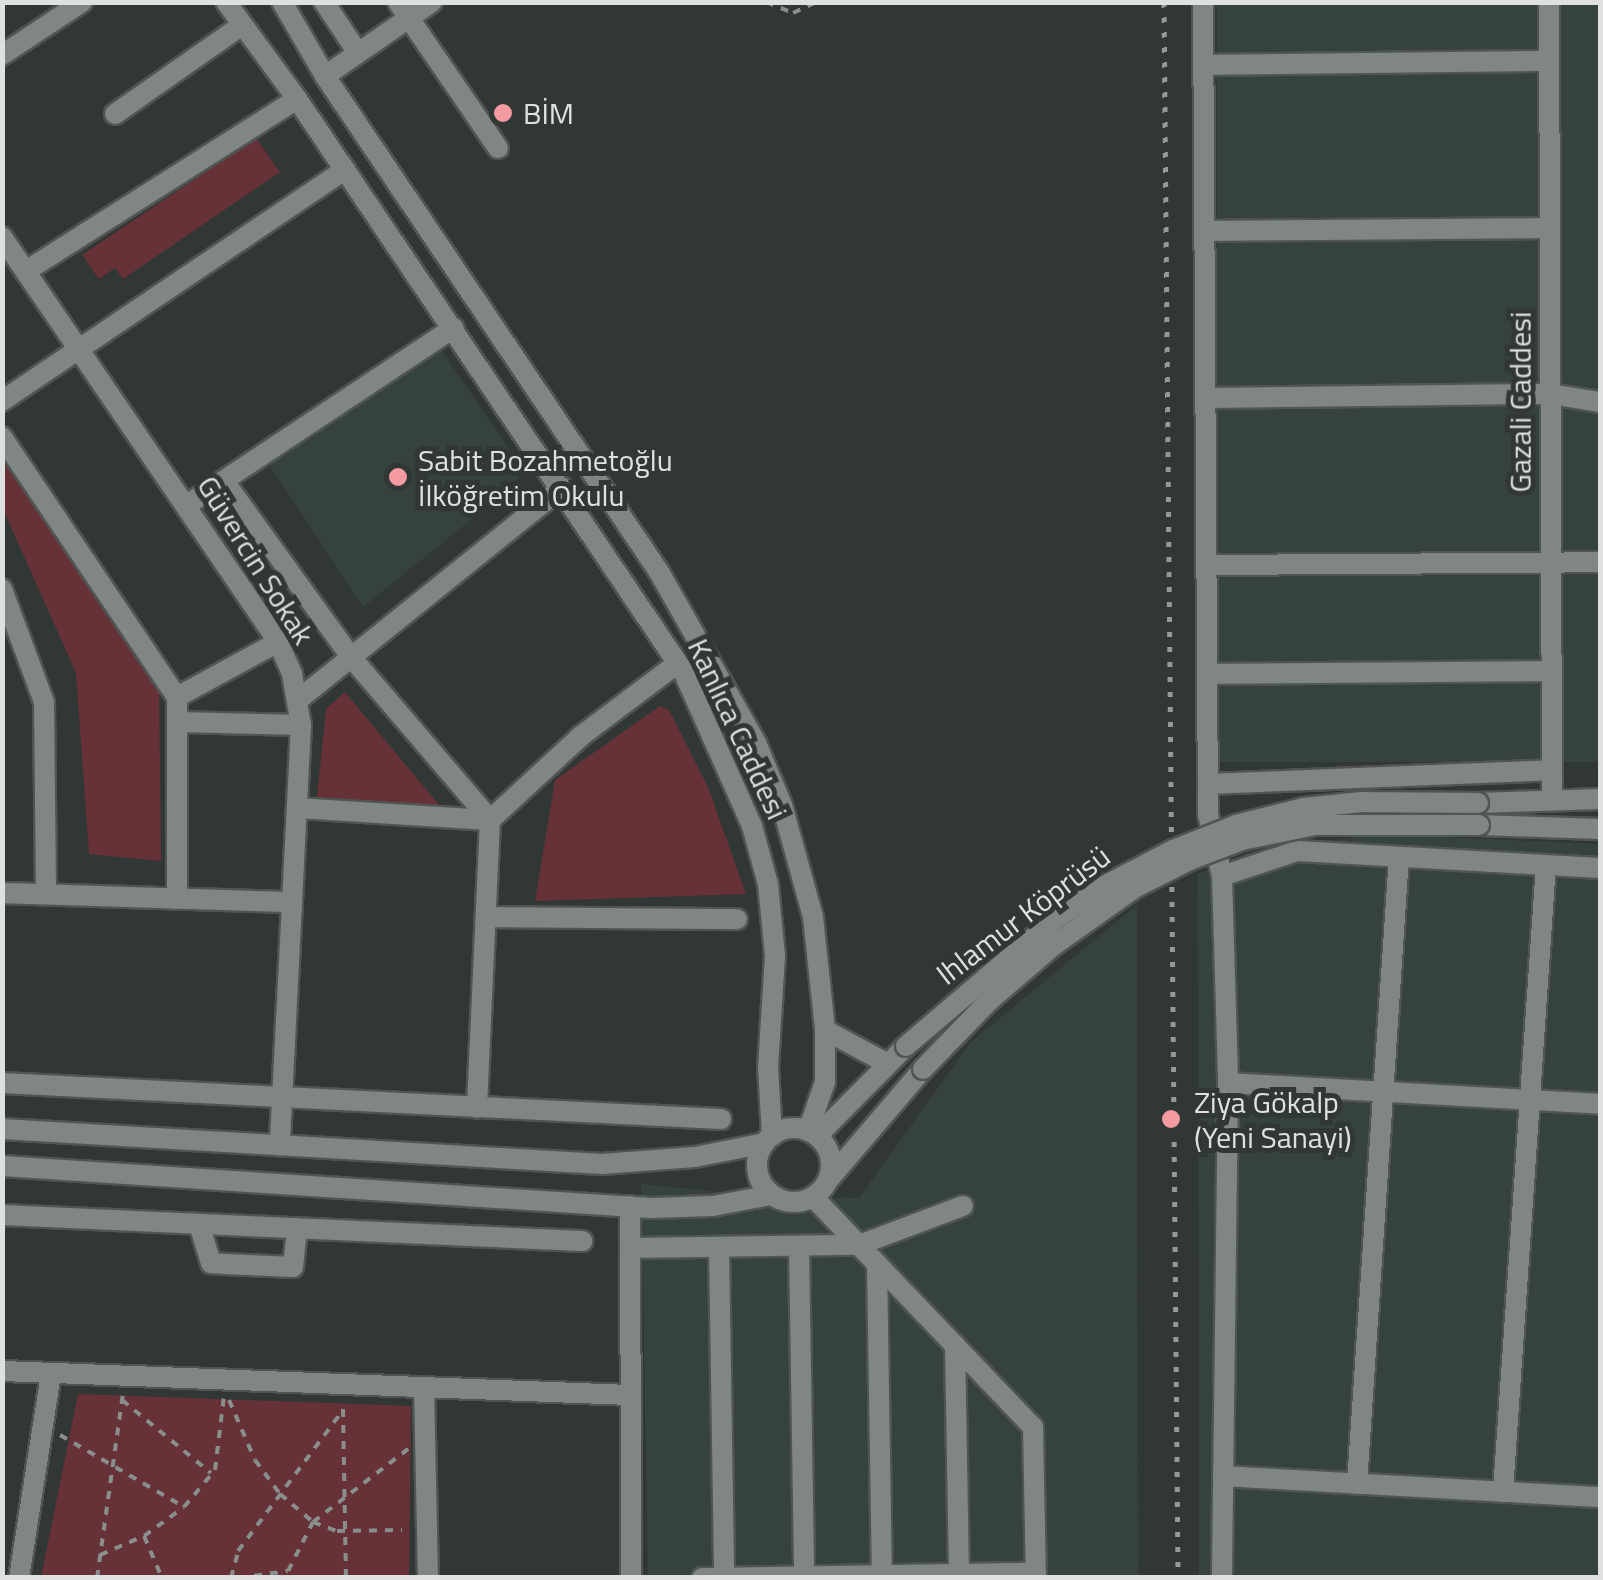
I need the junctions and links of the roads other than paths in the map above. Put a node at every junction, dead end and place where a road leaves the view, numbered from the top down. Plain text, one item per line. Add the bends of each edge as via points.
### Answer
1 (82, 2) edge
2 (226, 2) edge
3 (282, 2) edge
4 (324, 2) edge
5 (432, 2) edge
6 (1203, 2) edge
7 (1549, 2) edge
8 (404, 10) edge
9 (242, 25) junction
10 (358, 53) junction
11 (2, 55) edge
12 (1549, 61) junction
13 (1204, 65) junction
14 (325, 76) junction
15 (297, 99) junction
16 (116, 114) dead end
17 (498, 148) dead end
18 (345, 170) junction
19 (1549, 228) junction
20 (1205, 232) junction
21 (2, 237) edge
22 (26, 271) junction
23 (453, 328) junction
24 (81, 349) junction
25 (1550, 394) junction
26 (1206, 398) junction
27 (2, 402) edge
28 (1600, 402) edge
29 (2, 437) edge
30 (224, 480) junction
31 (562, 488) junction
32 (187, 506) junction
33 (1551, 561) junction
34 (1600, 562) edge
35 (1207, 565) junction
36 (2, 589) edge
37 (278, 642) junction
38 (351, 658) junction
39 (678, 663) junction
40 (1551, 670) junction
41 (1208, 674) junction
42 (178, 697) junction
43 (298, 700) junction
44 (178, 722) junction
45 (301, 725) junction
46 (1552, 770) junction
47 (1208, 784) junction
48 (1600, 799) edge
49 (1552, 800) junction
50 (297, 808) junction
51 (490, 820) junction
52 (1600, 829) edge
53 (1399, 857) junction
54 (1546, 865) junction
55 (1600, 868) edge
56 (1222, 876) junction
57 (2, 893) edge
58 (46, 894) junction
59 (177, 899) junction
60 (292, 902) junction
61 (486, 917) junction
62 (736, 918) dead end
63 (825, 1030) junction
64 (886, 1063) junction
65 (1228, 1083) junction
66 (2, 1084) edge
67 (1383, 1092) junction
68 (283, 1099) junction
69 (1530, 1100) junction
70 (1600, 1104) edge
71 (477, 1108) junction
72 (720, 1119) dead end
73 (2, 1129) edge
74 (813, 1134) junction
75 (768, 1139) junction
76 (280, 1145) junction
77 (2, 1166) edge
78 (828, 1180) junction
79 (772, 1194) junction
80 (813, 1197) junction
81 (630, 1206) junction
82 (963, 1206) dead end
83 (2, 1215) edge
84 (200, 1224) junction
85 (297, 1228) junction
86 (582, 1242) dead end
87 (860, 1245) junction
88 (798, 1246) junction
89 (719, 1247) junction
90 (630, 1248) junction
91 (877, 1264) junction
92 (955, 1345) junction
93 (2, 1371) edge
94 (51, 1373) junction
95 (424, 1388) junction
96 (630, 1396) junction
97 (1224, 1476) junction
98 (1356, 1484) junction
99 (1503, 1492) junction
100 (1600, 1497) edge
101 (882, 1576) edge
102 (958, 1576) edge
103 (1036, 1576) edge
104 (724, 1577) edge
105 (804, 1577) edge
106 (20, 1578) edge
107 (428, 1578) edge
108 (631, 1578) edge
109 (702, 1578) edge
110 (1222, 1578) edge

1 - 11 street
2 - 9 street, Kanlıca Caddesi
3 - 14 street, Kanlıca Caddesi
4 - 10 street
5 - 8 street
6 - 13 street
7 - 12 street, Gazali Caddesi
8 - 10 street
8 - 17 street
9 - 15 street, Kanlıca Caddesi
9 - 16 street
10 - 14 street
12 - 13 street
12 - 19 street, Gazali Caddesi
13 - 20 street
14 - 63 street, Kanlıca Caddesi via 556,415 716,666 763,758 788,826 812,917
15 - 18 street, Kanlıca Caddesi
15 - 22 street
18 - 23 street, Kanlıca Caddesi
18 - 24 street
19 - 20 street
19 - 25 street, Gazali Caddesi
20 - 26 street
21 - 22 street, Güvercin Sokak
22 - 24 street, Güvercin Sokak
23 - 30 street
23 - 31 street, Kanlıca Caddesi
24 - 27 street
24 - 32 street, Güvercin Sokak
25 - 26 street
25 - 28 street
25 - 33 street, Gazali Caddesi
26 - 35 street
29 - 42 street
30 - 32 street
30 - 38 street
31 - 38 street
31 - 39 street, Kanlıca Caddesi
32 - 37 street, Güvercin Sokak
33 - 34 street
33 - 35 street
33 - 40 street, Gazali Caddesi
35 - 41 street
36 - 58 street via 44,702
37 - 42 street
37 - 43 street, Güvercin Sokak
38 - 43 street
38 - 51 street
39 - 51 street via 582,736
39 - 75 street, Kanlıca Caddesi via 752,826 768,884 774,956
40 - 41 street
40 - 46 street, Gazali Caddesi
41 - 47 street
42 - 44 street
43 - 45 street, Güvercin Sokak
44 - 45 street
44 - 59 street
45 - 50 street, Güvercin Sokak
46 - 47 street
46 - 49 street, Gazali Caddesi
47 - 56 street
48 - 49 street, Ihlamur Köprüsü
49 - 64 street, Ihlamur Köprüsü, bridge via 1318,806 1188,843 1079,902
50 - 51 street
50 - 60 street, Güvercin Sokak
51 - 61 street
52 - 78 street, Ihlamur Köprüsü, bridge via 1315,825 1242,840 1190,860 1136,887 989,1001
53 - 54 street
53 - 56 street via 1297,851
53 - 67 street
54 - 55 street
54 - 69 street
56 - 65 street
57 - 58 street
58 - 59 street
59 - 60 street
60 - 68 street, Güvercin Sokak
61 - 62 street
61 - 71 street
63 - 64 street
63 - 74 street, Kanlıca Caddesi via 825,1082
64 - 74 street, Ihlamur Köprüsü
65 - 67 street
65 - 97 street
66 - 68 street
67 - 69 street
67 - 98 street
68 - 71 street
68 - 76 street, Güvercin Sokak
69 - 70 street
69 - 99 street
71 - 72 street
73 - 76 street
74 - 75 street via 790,1128
74 - 78 street via 828,1151
75 - 76 street via 696,1157 602,1164
75 - 79 street via 758,1170
77 - 81 street
78 - 80 street
79 - 80 street via 790,1202
79 - 81 street via 698,1207
80 - 87 street
81 - 90 street
82 - 87 street
83 - 84 street
84 - 85 street
84 - 85 street via 211,1263 244,1265 293,1266
85 - 86 street
87 - 88 street
87 - 91 street
88 - 89 street
88 - 105 street
89 - 90 street
89 - 104 street
90 - 96 street
91 - 92 street
91 - 101 street
92 - 102 street
92 - 103 street via 1034,1427
93 - 94 street
94 - 95 street
94 - 106 street
95 - 96 street
95 - 107 street
96 - 108 street
97 - 98 street
97 - 110 street
98 - 99 street
99 - 100 street
101 - 102 street
101 - 105 street
102 - 103 street
104 - 105 street
104 - 109 street

